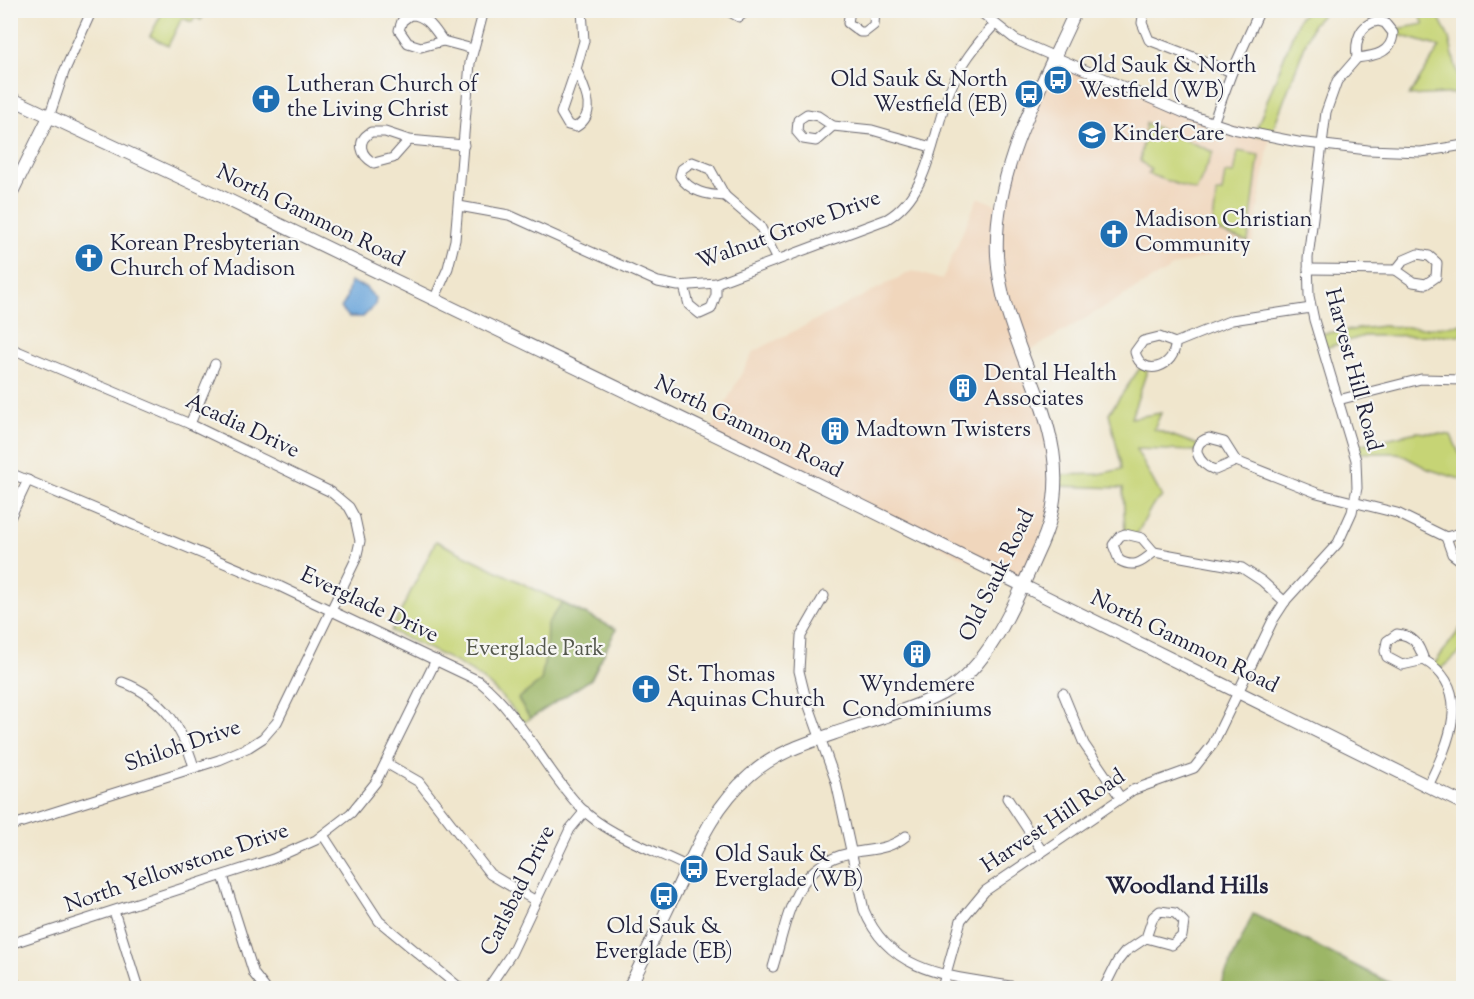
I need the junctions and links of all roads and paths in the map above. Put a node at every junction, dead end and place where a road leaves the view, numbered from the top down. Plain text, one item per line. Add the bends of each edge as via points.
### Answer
1 (92, 10) edge
2 (484, 10) edge
3 (582, 10) edge
4 (726, 10) edge
5 (748, 10) edge
6 (850, 10) edge
7 (875, 10) edge
8 (978, 10) edge
9 (1076, 10) edge
10 (1144, 10) edge
11 (1260, 10) edge
12 (994, 25) junction
13 (443, 41) junction
14 (473, 49) junction
15 (1055, 57) junction
16 (1357, 58) junction
17 (576, 69) junction
18 (1232, 72) junction
19 (10, 98) edge
20 (49, 117) junction
21 (1213, 123) junction
22 (833, 126) dead end
23 (410, 140) junction
24 (464, 145) junction
25 (1323, 145) junction
26 (1464, 145) edge
27 (931, 147) junction
28 (10, 196) edge
29 (725, 196) junction
30 (459, 206) junction
31 (777, 260) junction
32 (1308, 269) junction
33 (1396, 270) dead end
34 (716, 283) junction
35 (684, 286) junction
36 (434, 300) junction
37 (1311, 308) junction
38 (1175, 343) dead end
39 (10, 348) edge
40 (214, 364) dead end
41 (1464, 380) edge
42 (1338, 400) junction
43 (190, 424) junction
44 (1236, 461) dead end
45 (10, 473) edge
46 (28, 480) junction
47 (1354, 503) junction
48 (10, 518) edge
49 (1464, 532) edge
50 (1446, 537) junction
51 (1154, 552) dead end
52 (1464, 563) edge
53 (1021, 586) junction
54 (824, 596) dead end
55 (1285, 602) junction
56 (332, 610) junction
57 (436, 660) junction
58 (1424, 660) dead end
59 (122, 682) dead end
60 (1238, 692) junction
61 (1063, 693) dead end
62 (820, 738) junction
63 (386, 763) junction
64 (194, 767) junction
65 (1428, 786) junction
66 (1120, 797) junction
67 (1007, 798) dead end
68 (1464, 804) edge
69 (585, 812) junction
70 (10, 826) edge
71 (323, 835) junction
72 (906, 836) dead end
73 (1042, 851) junction
74 (852, 853) junction
75 (688, 867) junction
76 (223, 876) junction
77 (536, 901) junction
78 (114, 911) junction
79 (1146, 938) junction
80 (10, 944) edge
81 (773, 967) dead end
82 (10, 971) edge
83 (945, 973) junction
84 (17, 988) edge
85 (138, 988) edge
86 (265, 988) edge
87 (460, 988) edge
88 (488, 988) edge
89 (629, 988) edge
90 (942, 988) edge
91 (1021, 988) edge
92 (1104, 988) edge

1 - 20 street
2 - 14 street
3 - 17 street via 584,41
4 - 5 street via 739,17
6 - 7 street via 848,23 865,32 874,25
8 - 12 street
9 - 15 main road, Old Sauk Road via 1056,44
10 - 18 street via 1142,23 1149,40
11 - 18 street
12 - 15 street via 1016,40
12 - 27 street, Walnut Grove Drive via 970,54 951,87
13 - 13 street via 417,15 405,18 400,26 400,35 412,45 421,47
13 - 14 street
14 - 24 street
15 - 21 street
15 - 53 main road, Old Sauk Road via 1010,165 997,228 1004,296 1049,428 1056,465 1052,514
16 - 16 street, Harvest Hill Road via 1381,54 1390,46 1393,33 1385,23 1373,21 1361,31 1356,44
16 - 25 street, Harvest Hill Road via 1337,81 1329,99
17 - 17 street via 561,113 568,125 576,127 590,107
18 - 21 street
19 - 20 main road, North Gammon Road
20 - 28 main road
20 - 36 main road, North Gammon Road
21 - 25 street via 1254,135
22 - 27 street via 872,130
23 - 23 street via 386,132 370,132 362,139 362,154 374,163 385,161
23 - 24 street
24 - 30 street
25 - 26 street via 1421,152
25 - 32 street, Harvest Hill Road
27 - 31 street, Walnut Grove Drive via 918,186 895,215
29 - 29 street via 704,165 692,162 682,169 681,178 694,190
29 - 31 street via 760,226
30 - 35 street, Walnut Grove Drive via 509,215 636,274
30 - 36 street via 452,255
31 - 34 street, Walnut Grove Drive
32 - 33 street
32 - 37 street, Harvest Hill Road
34 - 35 street, Walnut Grove Drive
34 - 35 street via 715,303 700,314 689,305
36 - 53 main road, North Gammon Road
37 - 38 street via 1232,320
37 - 42 street, Harvest Hill Road
39 - 43 street, Acadia Drive
40 - 43 street
41 - 42 street via 1421,379
42 - 47 street, Harvest Hill Road via 1356,460
43 - 56 street, Acadia Drive via 331,492 349,507 359,528 359,550
44 - 47 street via 1310,491
45 - 46 street, Everglade Drive
46 - 48 street
46 - 56 street, Everglade Drive
47 - 50 street via 1397,513
47 - 55 street, Harvest Hill Road via 1338,543
49 - 50 street
50 - 52 street via 1452,554
51 - 55 street via 1242,568
53 - 60 main road, North Gammon Road
53 - 62 main road, Old Sauk Road via 984,656 958,683 910,707
54 - 62 street via 805,625 798,658 805,695
55 - 60 street, Harvest Hill Road
56 - 57 street, Everglade Drive
56 - 64 street, Shiloh Drive via 270,731 241,751
57 - 63 street, North Yellowstone Drive
57 - 69 street, Everglade Drive via 479,681 496,696
58 - 65 street via 1449,677 1459,712 1458,724
59 - 64 street via 157,700 172,717
60 - 65 main road, North Gammon Road
60 - 66 street, Harvest Hill Road via 1201,762 1187,772
61 - 66 street via 1080,737
62 - 74 street via 836,782
62 - 75 main road, Old Sauk Road via 767,762 737,787 713,818
63 - 71 street, North Yellowstone Drive via 362,802
63 - 77 street via 419,782 490,874
64 - 70 street, Shiloh Drive
65 - 68 main road, North Gammon Road
66 - 73 street, Harvest Hill Road
67 - 73 street
69 - 75 street, Everglade Drive via 614,831
69 - 77 street, Carlsbad Drive via 570,829
71 - 76 street, North Yellowstone Drive via 292,852
71 - 87 street via 379,921
72 - 74 street via 895,845
73 - 83 street, Harvest Hill Road via 971,905 954,936
74 - 81 street via 818,865 802,881
74 - 83 street via 864,910 885,945 906,962
75 - 89 main road, Old Sauk Road
76 - 78 street, North Yellowstone Drive
76 - 86 street via 254,974
77 - 88 street, Carlsbad Drive via 511,954
78 - 80 street, North Yellowstone Drive
78 - 85 street
79 - 79 street via 1172,945 1182,936 1184,922 1175,913 1160,911
79 - 92 street via 1121,957
82 - 84 street
83 - 90 street, Harvest Hill Road
83 - 91 street

